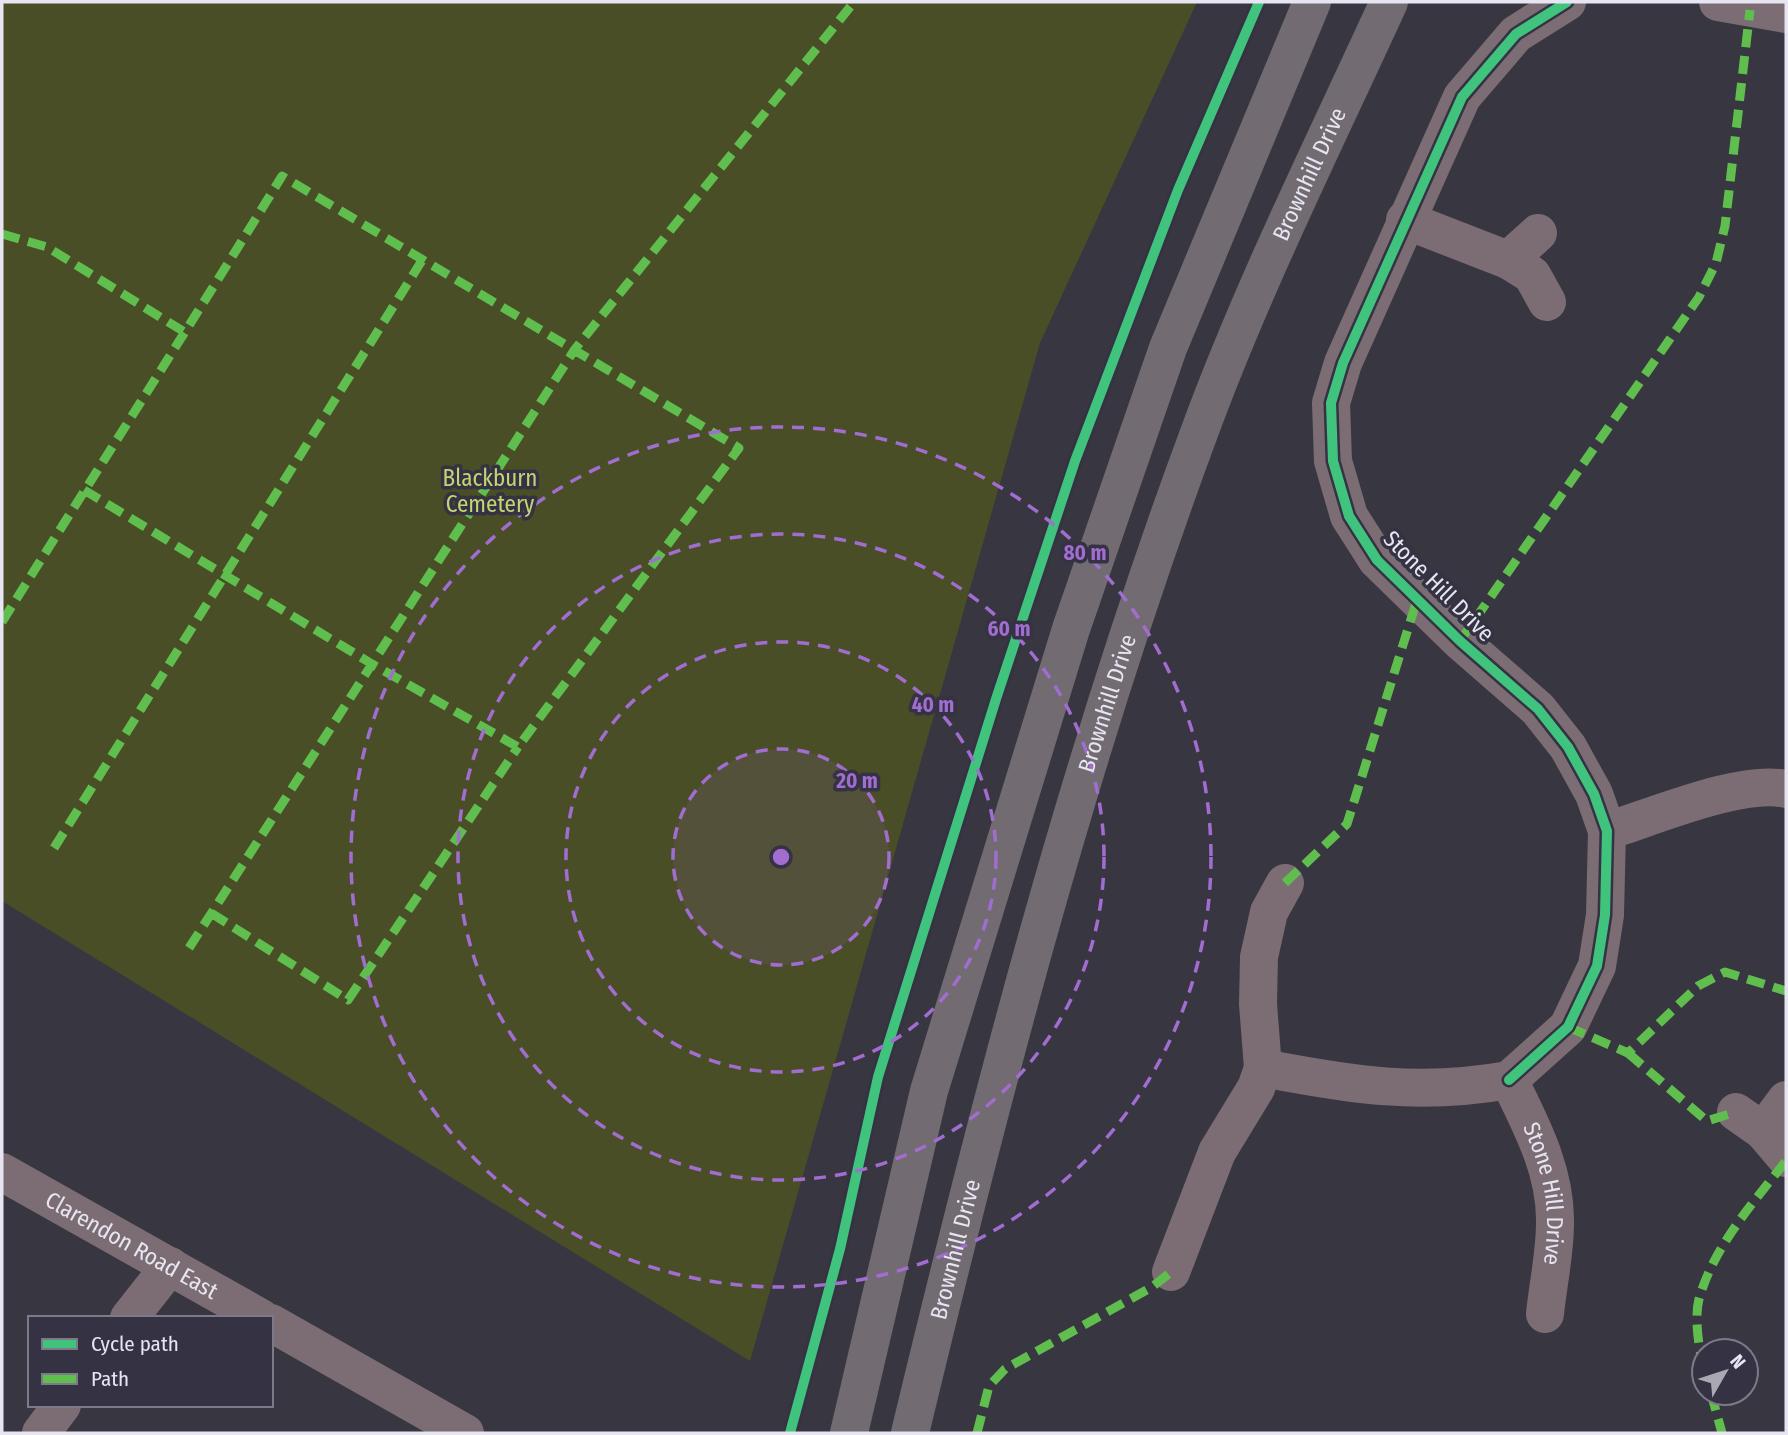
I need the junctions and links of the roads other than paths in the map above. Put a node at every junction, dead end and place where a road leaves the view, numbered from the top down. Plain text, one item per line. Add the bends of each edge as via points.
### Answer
1 (1312, 2) edge
2 (1390, 2) edge
3 (1567, 2) edge
4 (1718, 2) edge
5 (1786, 15) edge
6 (1405, 220) junction
7 (1538, 233) dead end
8 (1508, 260) junction
9 (1547, 302) dead end
10 (1786, 789) edge
11 (1607, 831) junction
12 (1285, 883) dead end
13 (1263, 1068) junction
14 (1509, 1080) junction
15 (1786, 1100) edge
16 (1762, 1134) edge
17 (2, 1172) edge
18 (170, 1266) junction
19 (1171, 1272) dead end
20 (1545, 1314) dead end
21 (132, 1316) edge
22 (258, 1316) edge
23 (273, 1324) edge
24 (60, 1407) edge
25 (41, 1433) edge
26 (465, 1433) edge
27 (849, 1433) edge
28 (911, 1433) edge

1 - 27 highway via 1168,348 1071,629 929,1091
2 - 28 highway, Brownhill Drive via 1270,262 1199,431 1146,588 1023,979
3 - 6 street, Stone Hill Drive via 1516,34 1462,97
4 - 5 street
6 - 8 street
6 - 11 street, Stone Hill Drive via 1343,363 1331,403 1333,461 1349,516 1377,560 1538,709 1568,747 1594,794
7 - 8 street
8 - 9 street via 1532,275
10 - 11 street via 1758,787
11 - 14 street, Stone Hill Drive via 1607,893 1597,966 1568,1027
12 - 13 street via 1269,912 1259,957
13 - 14 street via 1404,1090
13 - 19 street via 1217,1152
14 - 20 street, Stone Hill Drive via 1550,1177 1555,1222
15 - 16 street
17 - 18 street, Clarendon Road East
18 - 21 street
18 - 22 street, Clarendon Road East
23 - 26 street
24 - 25 street

